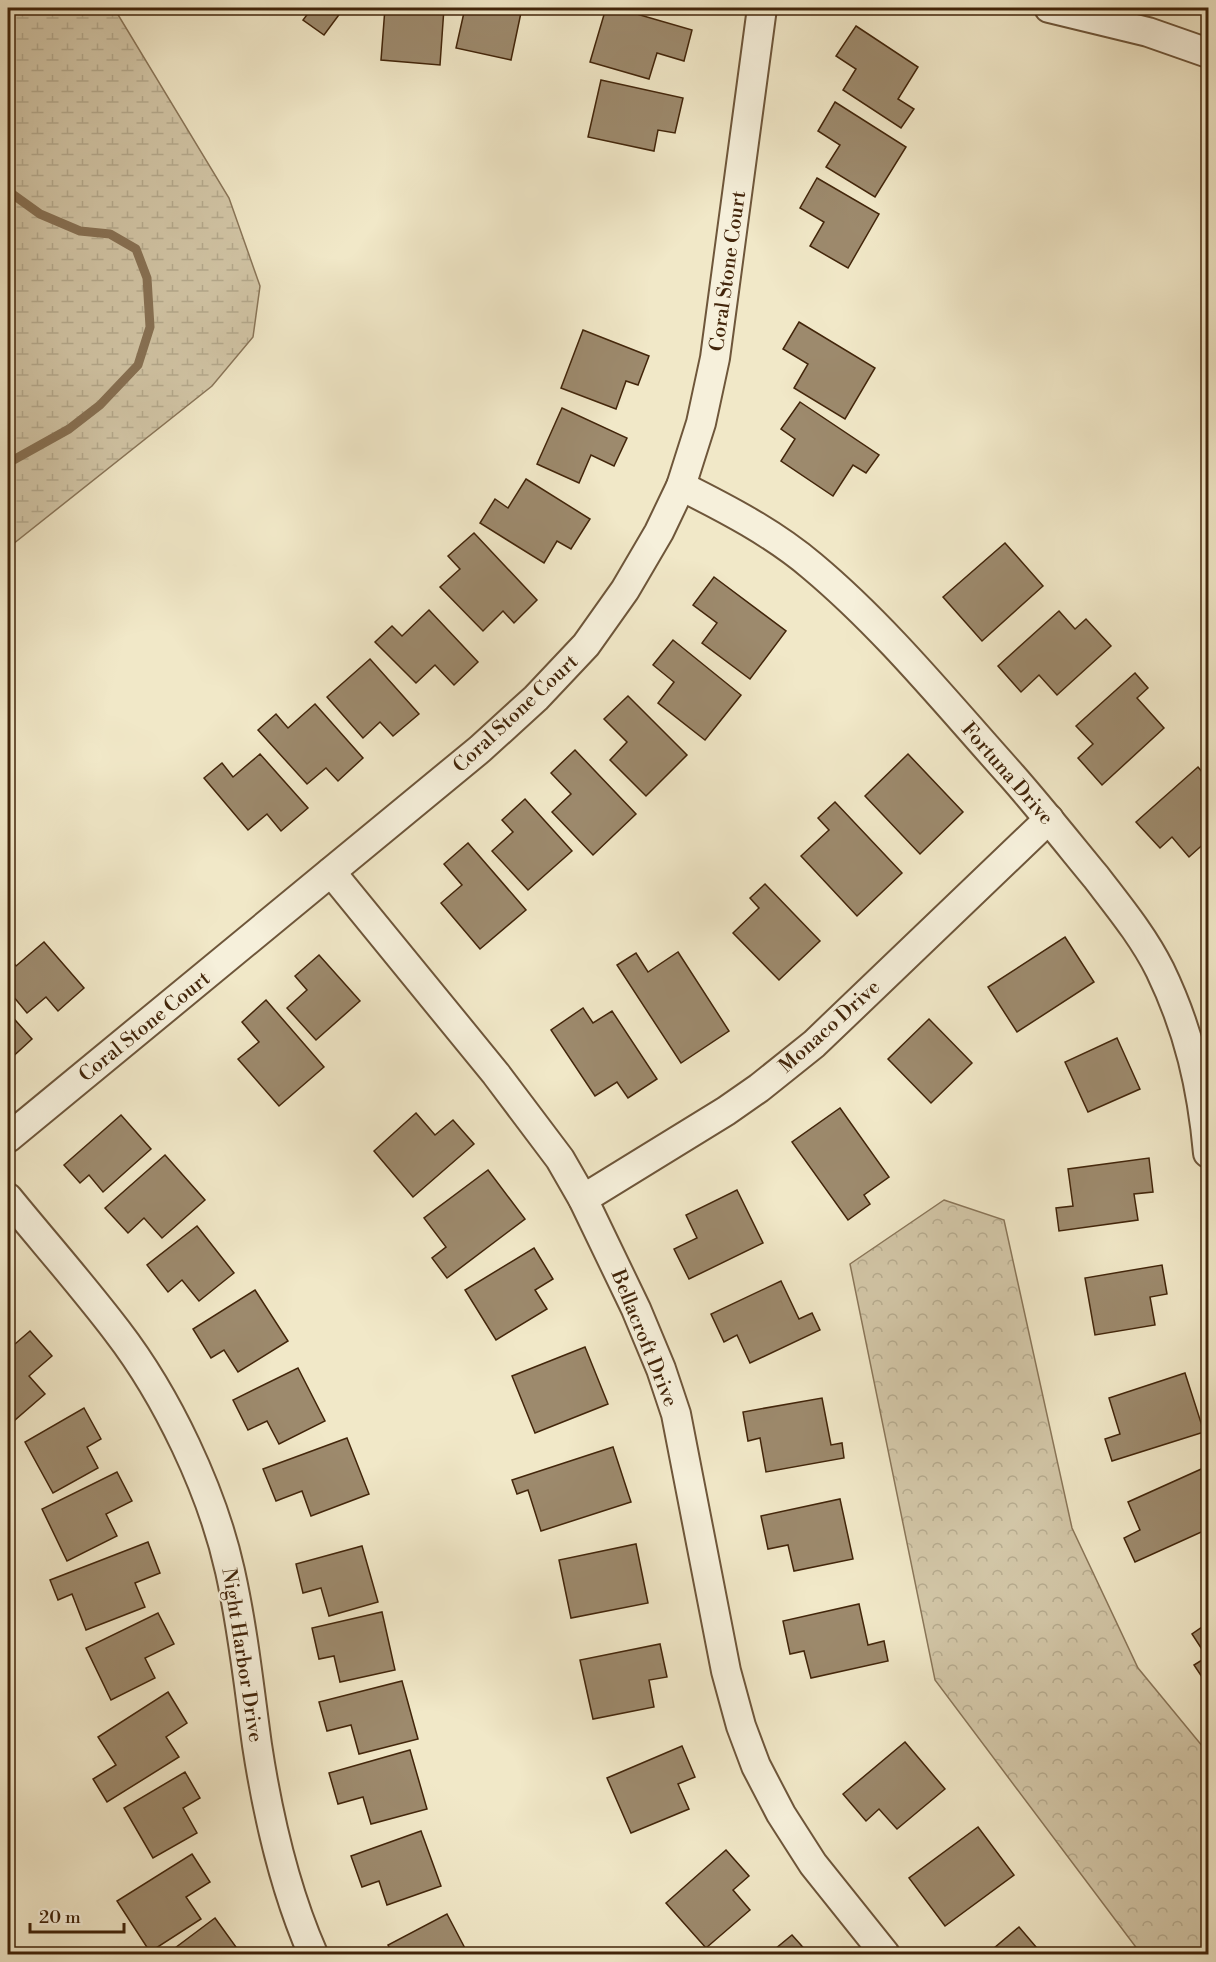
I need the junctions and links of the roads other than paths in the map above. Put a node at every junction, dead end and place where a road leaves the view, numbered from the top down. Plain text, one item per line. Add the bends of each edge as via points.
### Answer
1 (762, 8) edge
2 (1049, 8) edge
3 (1209, 53) edge
4 (681, 486) junction
5 (1049, 819) junction
6 (331, 872) junction
7 (8, 1138) edge
8 (1209, 1153) edge
9 (8, 1198) edge
10 (583, 1199) junction
11 (313, 1954) edge
12 (885, 1954) edge

1 - 4 street, Coral Stone Court via 715,358 701,423
2 - 3 street via 1148,32
4 - 5 street, Fortuna Drive via 770,535 812,565 901,652
4 - 6 street, Coral Stone Court via 625,591 586,645 480,749
5 - 8 street, Fortuna Drive via 1130,920 1159,969 1195,1061
5 - 10 street, Monaco Drive via 814,1044 726,1111
6 - 7 street, Coral Stone Court
6 - 10 street, Bellacroft Drive via 496,1074 560,1159
9 - 11 street, Night Harbor Drive via 118,1332 160,1395 207,1496 230,1569 280,1862
10 - 12 street, Bellacroft Drive via 636,1309 676,1414 726,1671 756,1766 813,1864

